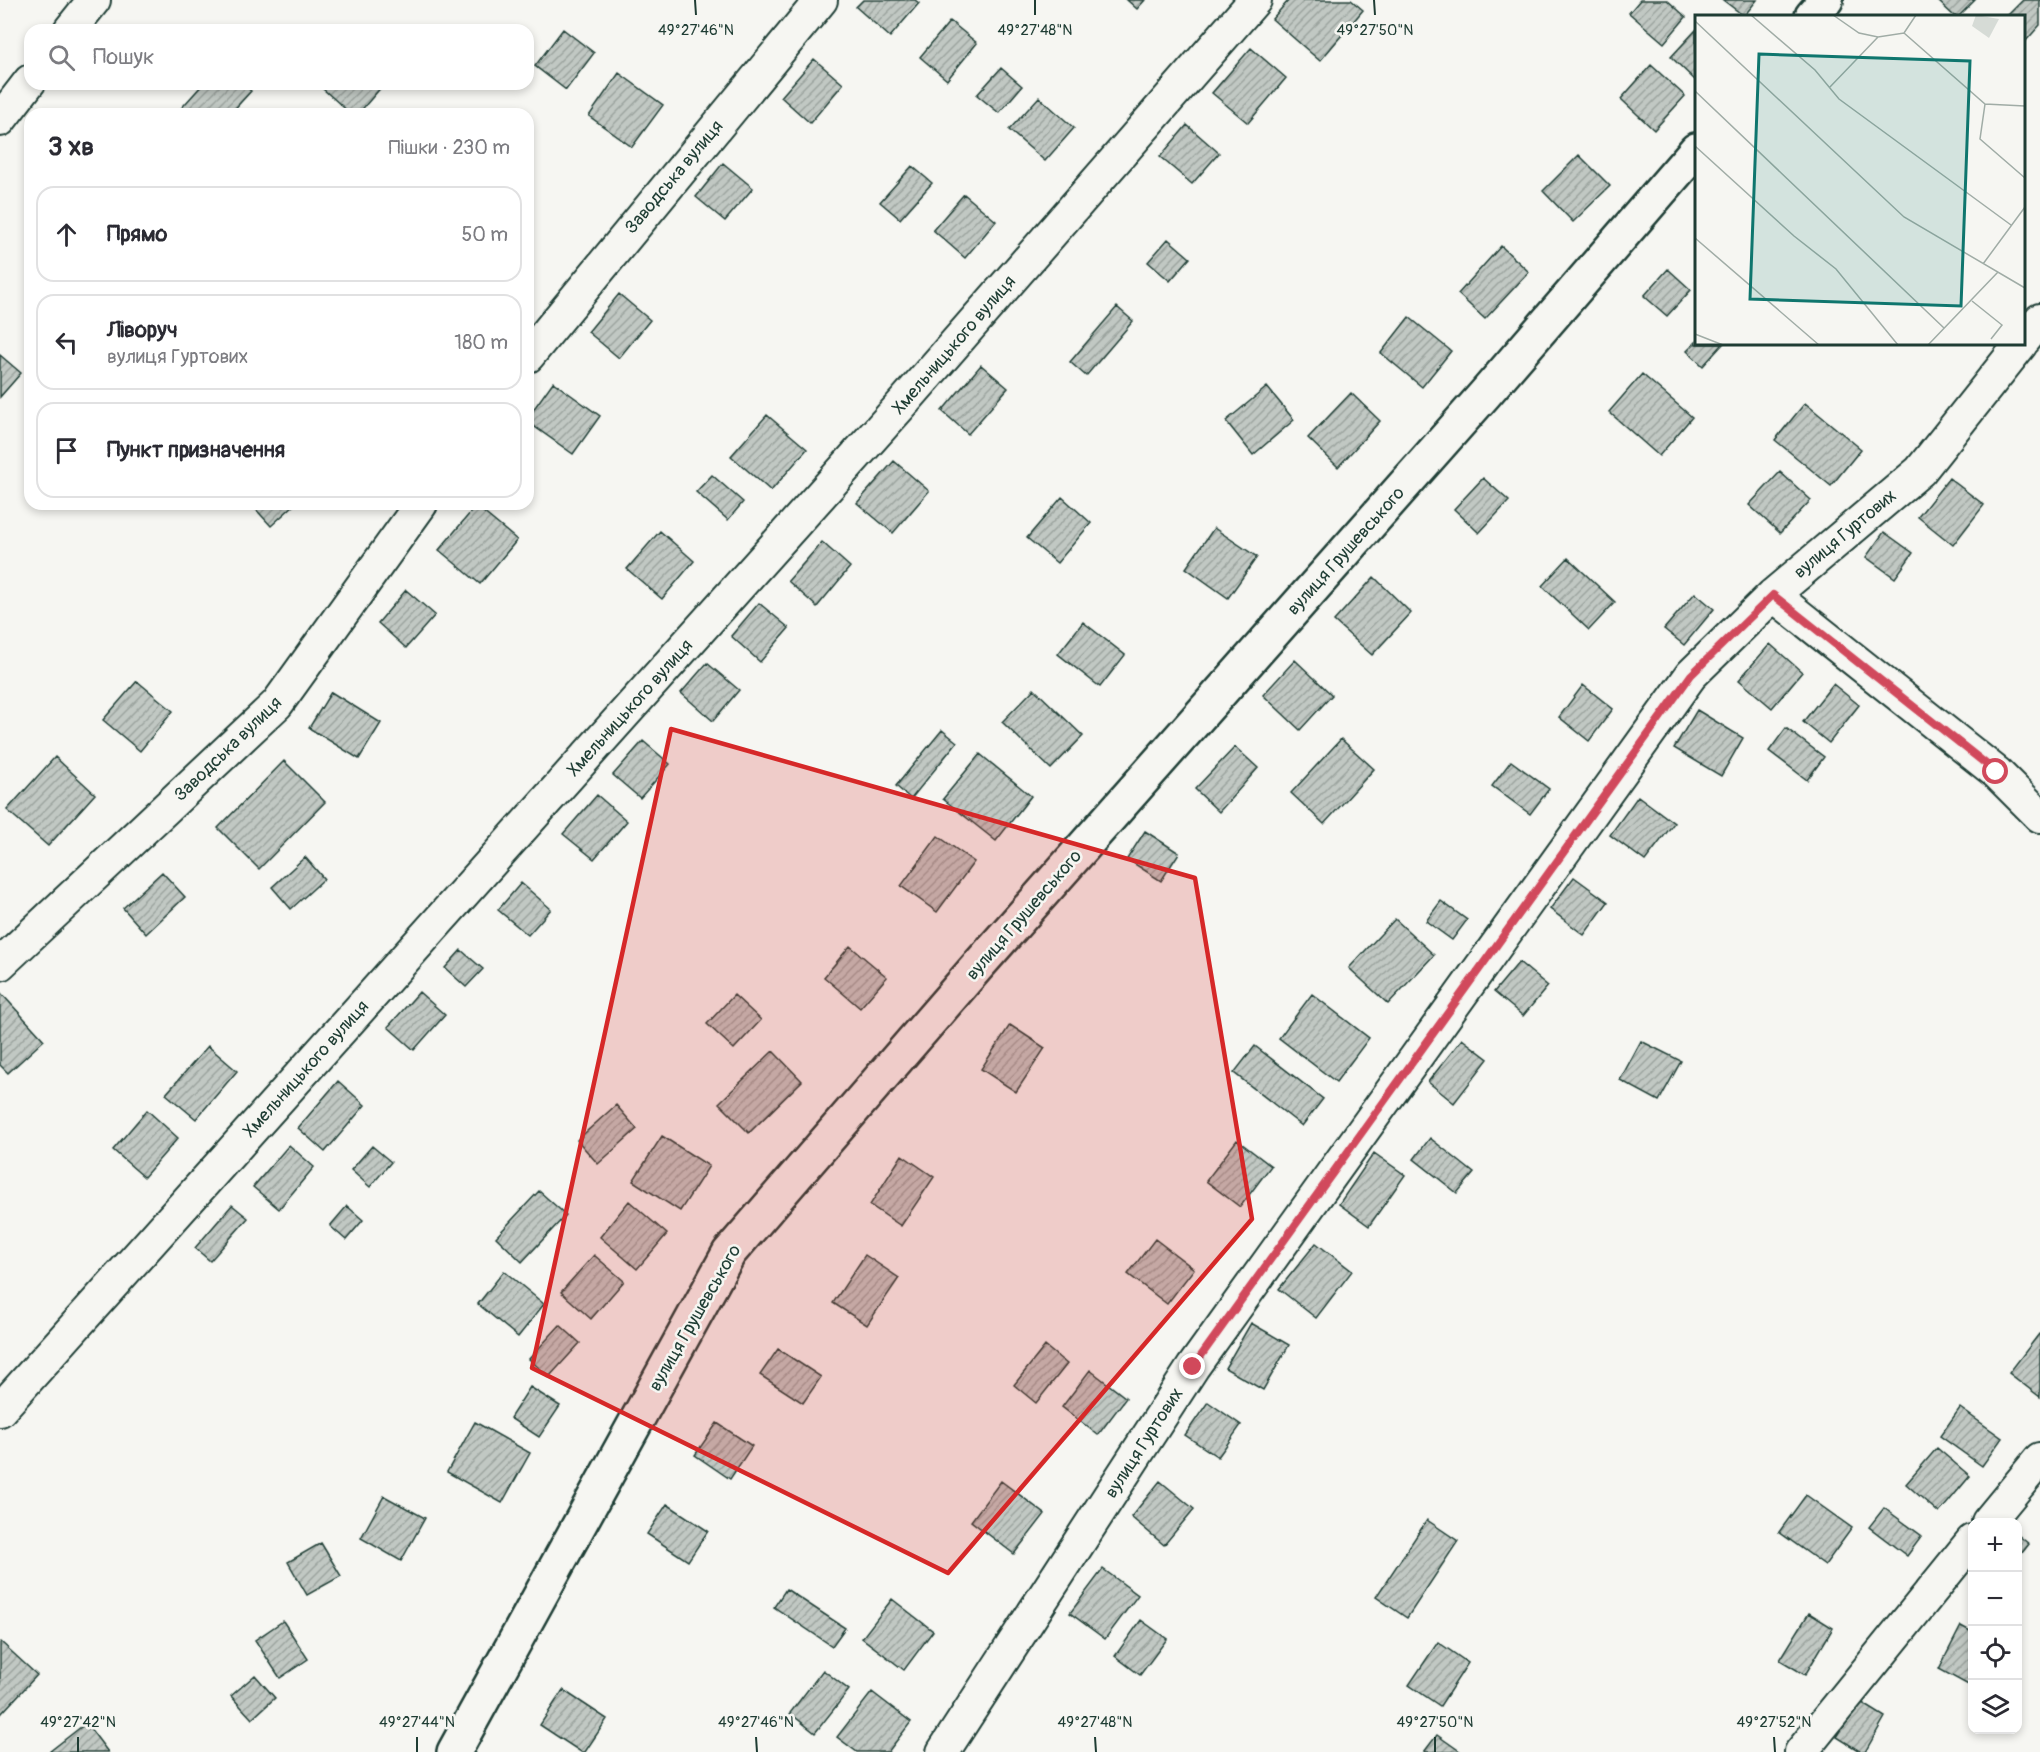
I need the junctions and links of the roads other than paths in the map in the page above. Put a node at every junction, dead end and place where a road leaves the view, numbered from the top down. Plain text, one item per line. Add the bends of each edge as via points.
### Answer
1 (94, 0) edge
2 (821, 0) edge
3 (1255, 0) edge
4 (1826, 0) edge
5 (1813, 15) edge
6 (75, 24) edge
7 (24, 89) edge
8 (0, 120) edge
9 (1695, 151) edge
10 (2040, 320) edge
11 (2025, 338) edge
12 (2020, 345) edge
13 (534, 349) edge
14 (418, 510) edge
15 (1773, 595) junction
16 (2040, 816) edge
17 (0, 964) edge
18 (0, 1410) edge
19 (2040, 1459) edge
20 (1991, 1518) edge
21 (1968, 1546) edge
22 (454, 1752) edge
23 (943, 1752) edge
24 (1801, 1752) edge

1 - 6 street
2 - 13 street, Заводська вулиця
3 - 18 street, Хмельницького вулиця via 904,402
4 - 5 street
7 - 8 street
9 - 22 street, вулиця Грушевського via 729,1253
10 - 11 street, вулиця Гуртових
12 - 15 street, вулиця Гуртових via 1920,471
14 - 17 street, Заводська вулиця via 277,704
15 - 16 street via 1996,772
15 - 23 street, вулиця Гуртових via 1691,675 1193,1367
19 - 20 street
21 - 24 street

